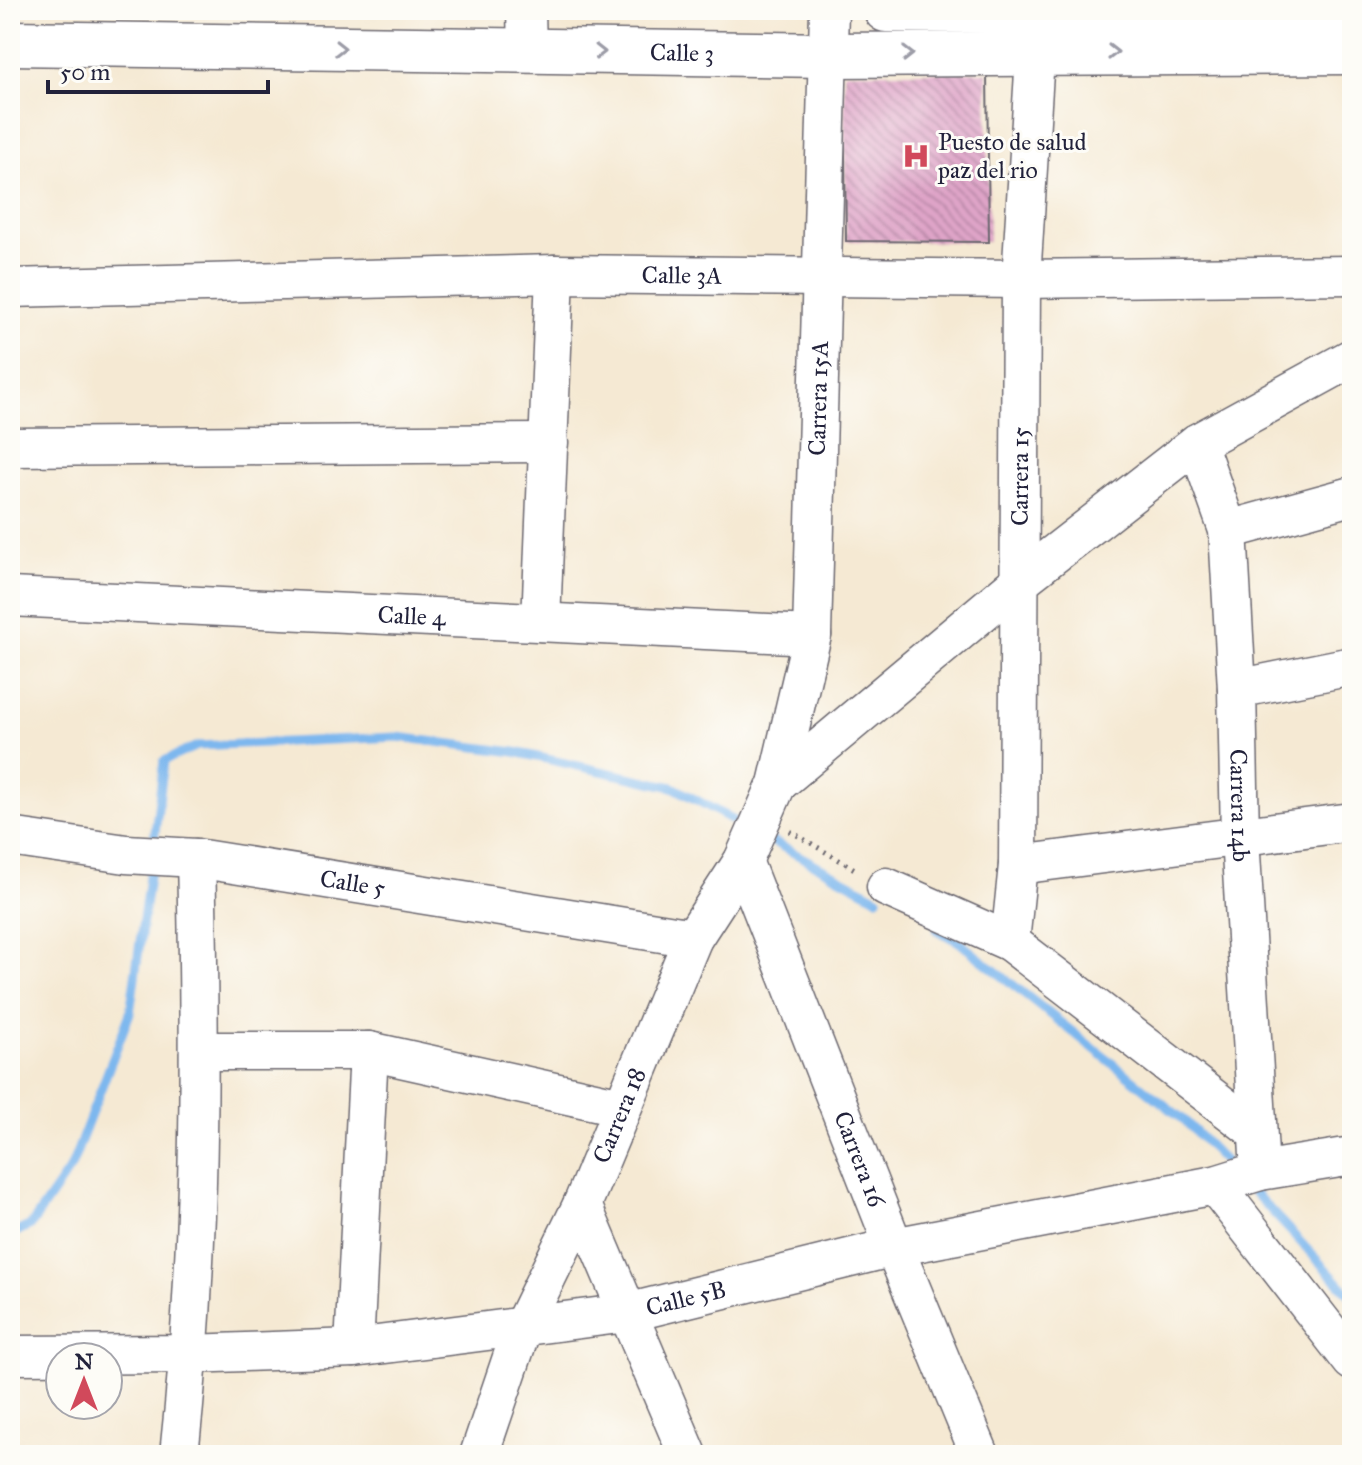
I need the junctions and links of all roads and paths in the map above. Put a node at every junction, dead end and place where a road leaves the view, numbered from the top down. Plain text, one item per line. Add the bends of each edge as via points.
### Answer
1 (829, 10) edge
2 (886, 10) edge
3 (1352, 13) edge
4 (1037, 25) edge
5 (526, 30) edge
6 (10, 43) edge
7 (1352, 52) edge
8 (830, 55) junction
9 (555, 274) junction
10 (822, 275) junction
11 (1352, 275) edge
12 (1021, 279) junction
13 (10, 288) edge
14 (1352, 358) edge
15 (549, 443) junction
16 (1197, 443) junction
17 (10, 447) edge
18 (1352, 496) edge
19 (1228, 530) junction
20 (1021, 580) junction
21 (10, 597) edge
22 (541, 622) junction
23 (812, 635) junction
24 (1352, 666) edge
25 (1237, 689) junction
26 (1352, 822) edge
27 (759, 826) junction
28 (10, 837) edge
29 (1240, 837) junction
30 (184, 857) junction
31 (1018, 865) junction
32 (886, 887) joint
33 (693, 938) junction
34 (1010, 942) junction
35 (201, 1051) junction
36 (369, 1051) junction
37 (622, 1107) junction
38 (1257, 1132) junction
39 (1352, 1156) edge
40 (1237, 1178) junction
41 (582, 1205) junction
42 (894, 1247) junction
43 (627, 1313) junction
44 (522, 1328) junction
45 (354, 1348) junction
46 (190, 1354) junction
47 (10, 1355) edge
48 (1352, 1361) edge
49 (179, 1455) edge
50 (479, 1455) edge
51 (688, 1455) edge
52 (980, 1455) edge

1 - 8 street, Carrera 15A
2 - 4 main road, Calle 3
3 - 4 main road, Calle 3
4 -> 7 main road, Calle 3
8 -> 4 main road, Calle 3
4 - 12 street, Carrera 15
6 -> 5 main road, Calle 3
5 -> 8 main road, Calle 3
8 - 10 street, Carrera 15A
9 - 10 street, Calle 3A
9 - 13 street, Calle 3A
9 - 15 street
10 - 12 street, Calle 3A
10 - 23 street, Carrera 15A
11 - 12 street, Calle 3A
12 - 20 street, Carrera 15
14 - 16 street
15 - 17 street
15 - 22 street
16 - 19 street, Carrera 14b
16 - 20 street
18 - 19 street
19 - 25 street, Carrera 14b
20 - 27 street
20 - 31 street, Carrera 15
21 - 22 street, Calle 4
22 - 23 street, Calle 4
23 - 27 street, Carrera 15A
24 - 25 street
25 - 29 street, Carrera 14b
26 - 29 street
27 - 32 path
27 - 33 street, Carrera 18
27 - 42 street, Carrera 16
28 - 30 street, Calle 5
29 - 31 street
29 - 38 street, Carrera 14b
30 - 33 street, Calle 5
30 - 35 street
31 - 34 street, Carrera 15
32 - 34 street
33 - 37 street, Carrera 18
34 - 38 street
35 - 36 street
35 - 46 street
36 - 37 street
36 - 45 street
37 - 41 street, Carrera 18
38 - 40 street, Carrera 14b
39 - 40 street, Calle 5B
40 - 42 street, Calle 5B
40 - 48 street
41 - 43 street
41 - 44 street, Carrera 18
42 - 43 street, Calle 5B
42 - 52 street, Carrera 16
43 - 44 street, Calle 5B
43 - 51 street
44 - 45 street, Calle 5B
44 - 50 street, Carrera 18
45 - 46 street, Calle 5B
46 - 47 street, Calle 5B
46 - 49 street

